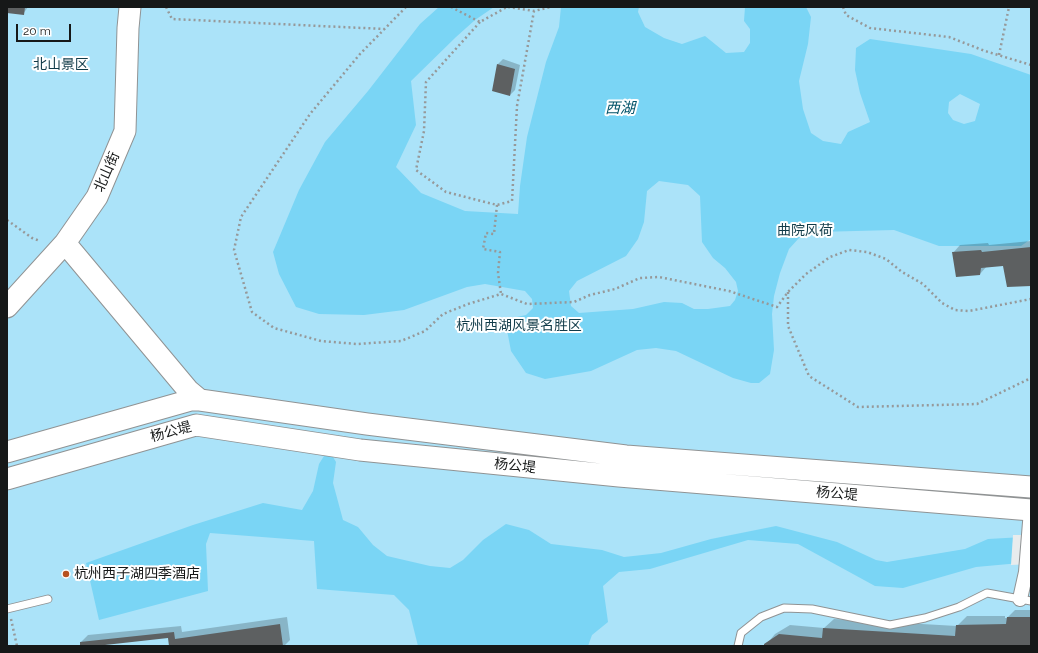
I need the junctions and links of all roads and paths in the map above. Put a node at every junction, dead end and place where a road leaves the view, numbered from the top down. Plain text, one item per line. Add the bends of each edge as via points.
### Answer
1 (130, 7) edge
2 (166, 7) edge
3 (406, 7) edge
4 (451, 7) edge
5 (507, 7) edge
6 (551, 7) edge
7 (843, 7) edge
8 (1009, 7) edge
9 (534, 11) junction
10 (478, 22) junction
11 (384, 29) junction
12 (999, 55) junction
13 (1031, 65) edge
14 (497, 205) junction
15 (7, 220) edge
16 (62, 246) junction
17 (788, 292) junction
18 (501, 294) junction
19 (1031, 299) edge
20 (7, 307) edge
21 (1031, 378) edge
22 (200, 400) junction
23 (7, 452) edge
24 (7, 479) edge
25 (1031, 487) edge
26 (1031, 510) edge
27 (48, 599) dead end
28 (1025, 600) edge
29 (8, 609) edge
30 (17, 646) edge
31 (738, 646) edge

1 - 16 main road, 北山街 via 125,131 97,197
2 - 11 path via 172,19
3 - 11 path
4 - 10 path
5 - 9 path
5 - 10 path
6 - 9 path
7 - 12 path via 846,15 870,28 949,37
8 - 12 path
9 - 14 path via 517,106 512,201
10 - 14 path via 426,82 424,131 416,170 446,192
11 - 18 path via 310,114 241,217 234,250 252,312 274,328 321,341 357,344 394,342 425,331 443,314
12 - 13 path
14 - 18 path via 494,234 486,233 483,249 500,252 498,273
15 - 16 path via 32,238
16 - 20 main road, 北山街
16 - 22 main road via 188,390
17 - 18 path via 778,307 729,291 659,278 640,278 574,302 527,304
17 - 19 path via 806,274 830,257 849,250 867,252 886,259 923,284 942,303 955,310 969,311
17 - 21 path via 788,326 809,376 858,407 978,404
22 - 23 main road, 杨公堤 via 191,400
22 - 25 main road, 杨公堤 via 367,424 626,456
24 - 26 main road, 杨公堤 via 196,425 360,450 619,476
26 - 28 street
27 - 29 lane
28 - 31 lane via 987,593 945,612 890,625 812,608 784,608 761,617 741,633
29 - 30 path

